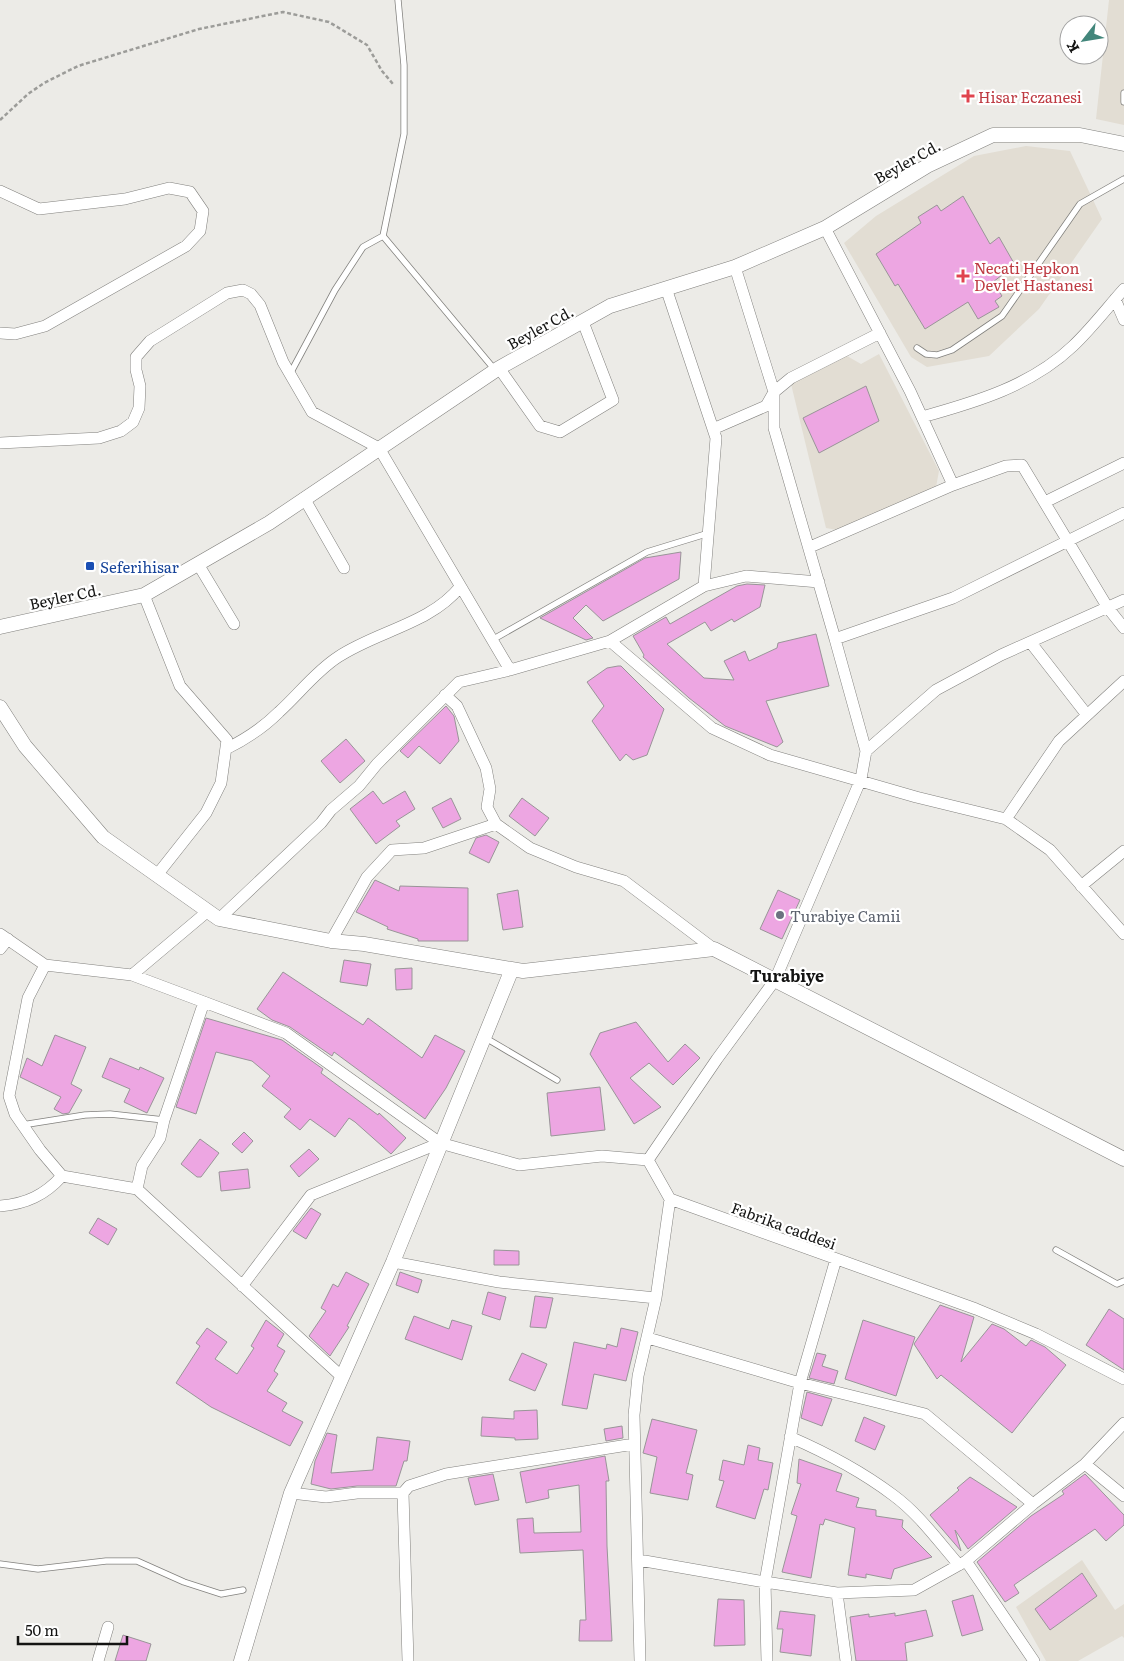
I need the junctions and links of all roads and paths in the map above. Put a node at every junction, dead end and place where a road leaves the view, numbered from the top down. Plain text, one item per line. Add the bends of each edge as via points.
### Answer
1 (398, 0) edge
2 (1124, 93) edge
3 (405, 99) junction
4 (1124, 102) edge
5 (0, 120) edge
6 (1124, 144) edge
7 (1124, 179) edge
8 (0, 191) edge
9 (825, 228) junction
10 (383, 236) junction
11 (735, 267) junction
12 (666, 288) junction
13 (1124, 289) edge
14 (1115, 299) junction
15 (1124, 320) edge
16 (583, 322) junction
17 (0, 333) edge
18 (880, 333) junction
19 (917, 348) dead end
20 (497, 369) junction
21 (290, 374) junction
22 (774, 392) junction
23 (922, 417) junction
24 (714, 429) junction
25 (0, 442) edge
26 (379, 448) junction
27 (1124, 463) edge
28 (953, 485) junction
29 (304, 498) junction
30 (1045, 502) junction
31 (1124, 513) edge
32 (708, 533) junction
33 (1069, 541) junction
34 (810, 547) junction
35 (198, 564) junction
36 (344, 568) dead end
37 (819, 582) junction
38 (704, 586) junction
39 (460, 587) junction
40 (144, 595) junction
41 (1124, 600) edge
42 (1108, 608) junction
43 (234, 624) dead end
44 (0, 627) edge
45 (1124, 628) edge
46 (835, 639) junction
47 (492, 640) junction
48 (610, 641) junction
49 (1031, 643) junction
50 (510, 670) junction
51 (1122, 686) edge
52 (445, 695) junction
53 (0, 706) edge
54 (1087, 715) junction
55 (226, 749) junction
56 (866, 751) junction
57 (861, 780) junction
58 (1006, 820) junction
59 (496, 824) junction
60 (1124, 851) edge
61 (157, 875) junction
62 (1081, 886) junction
63 (214, 915) junction
64 (1124, 934) edge
65 (4, 936) edge
66 (331, 941) junction
67 (0, 949) edge
68 (714, 949) junction
69 (45, 965) junction
70 (512, 970) junction
71 (132, 975) junction
72 (775, 980) junction
73 (204, 1002) junction
74 (484, 1037) junction
75 (558, 1080) dead end
76 (164, 1120) junction
77 (22, 1125) junction
78 (440, 1143) junction
79 (1124, 1159) edge
80 (648, 1160) junction
81 (62, 1176) junction
82 (137, 1190) junction
83 (670, 1199) junction
84 (0, 1206) edge
85 (1056, 1250) dead end
86 (836, 1260) junction
87 (393, 1262) junction
88 (1124, 1281) edge
89 (242, 1286) junction
90 (656, 1298) junction
91 (648, 1338) junction
92 (341, 1376) junction
93 (1124, 1379) edge
94 (800, 1383) junction
95 (1124, 1423) edge
96 (790, 1438) junction
97 (634, 1444) junction
98 (1085, 1464) junction
99 (291, 1493) junction
100 (403, 1493) junction
101 (1124, 1496) edge
102 (1033, 1504) junction
103 (639, 1560) junction
104 (962, 1563) junction
105 (0, 1564) edge
106 (765, 1582) junction
107 (242, 1590) dead end
108 (837, 1593) junction
109 (108, 1627) dead end
110 (98, 1661) edge
111 (241, 1661) edge
112 (408, 1661) edge
113 (640, 1661) edge
114 (767, 1661) edge
115 (846, 1661) edge
116 (1034, 1661) edge

1 - 3 lane
2 - 4 lane
3 - 5 path via 382,71 367,45 329,22 284,12 198,29 78,66 33,90
3 - 10 lane via 404,134
6 - 9 street, Beyler Cd. via 1080,135 993,135 927,166
7 - 19 lane via 1080,204 1002,316 952,350 937,355 926,354
8 - 17 street via 39,209 125,199 169,188 190,192 203,210 200,231 186,246 45,326 15,334
9 - 11 street, Beyler Cd.
9 - 18 street
10 - 20 lane
10 - 21 lane via 363,247 335,290
11 - 12 street, Beyler Cd.
11 - 22 street
12 - 16 street, Beyler Cd. via 610,306
12 - 24 street
13 - 14 street
14 - 15 street
14 - 23 street via 1073,347 1035,374 1007,390
16 - 20 street, Beyler Cd.
16 - 20 street via 613,400 560,432 540,426
18 - 22 street via 791,378
18 - 23 street
20 - 26 street, Beyler Cd.
21 - 25 street via 260,305 252,294 243,290 227,293 150,341 136,358 139,408 133,422 121,431 98,438
21 - 26 street via 312,412
22 - 24 street via 766,406
22 - 34 street via 774,428
23 - 28 street
24 - 32 street via 716,438
26 - 29 street, Beyler Cd.
26 - 39 street
27 - 30 street
28 - 30 street via 1006,466 1022,465
28 - 34 street
29 - 35 street, Beyler Cd. via 269,523
29 - 36 street
30 - 33 street
31 - 33 street
32 - 38 street
32 - 47 lane via 647,552
33 - 42 street
33 - 46 street via 953,598
34 - 37 street
35 - 40 street, Beyler Cd.
35 - 43 street
37 - 38 street via 746,576
37 - 46 street
38 - 48 street
39 - 47 street
39 - 55 street via 435,609 339,656 316,674 278,714 252,735
40 - 44 street, Beyler Cd.
40 - 55 street via 180,686 227,740
41 - 42 street
42 - 45 street
42 - 49 street
46 - 56 street
47 - 50 street
48 - 50 street
48 - 57 street via 712,728 770,755
49 - 54 street
49 - 56 street via 1001,655 936,690
50 - 52 street via 459,682
51 - 54 street
52 - 59 street via 457,706 486,768 490,789 487,807
52 - 63 street via 321,824
53 - 61 street via 25,746 104,837
54 - 58 street via 1059,741
55 - 61 street via 221,784 210,805
56 - 57 street
57 - 58 street
57 - 72 street
58 - 62 street via 1050,850
59 - 66 street via 424,848 392,850 367,877
59 - 68 street via 530,848 576,867 624,881
60 - 62 street
61 - 63 street
62 - 64 street
63 - 66 street
63 - 71 street
65 - 67 street
65 - 69 street
66 - 70 street
68 - 70 street
68 - 72 street
69 - 71 street
69 - 77 street via 28,998 9,1096
70 - 74 street
71 - 73 street
72 - 79 street
72 - 80 street via 716,1059
73 - 76 street
73 - 78 street via 286,1033
74 - 75 lane
74 - 78 street
76 - 77 lane via 110,1114
76 - 82 street via 160,1138 142,1166
77 - 81 street
78 - 80 street via 519,1165 602,1156
78 - 87 street
78 - 89 street via 311,1195
80 - 83 street
81 - 82 street
81 - 84 street via 50,1190 37,1198
82 - 89 street
83 - 86 street, Fabrika caddesi
83 - 90 street
85 - 88 lane via 1117,1284
86 - 93 street, Fabrika caddesi via 939,1295 1036,1334
86 - 94 street
87 - 90 street via 499,1282
87 - 92 street
89 - 92 street
90 - 91 street
91 - 94 street
91 - 97 street via 638,1376
92 - 99 street
94 - 96 street
94 - 102 street via 925,1414
95 - 98 street
96 - 104 street via 835,1456 894,1496
96 - 106 street
97 - 100 street via 446,1474 409,1486
97 - 103 street
98 - 101 street
98 - 102 street
99 - 100 street via 326,1497
99 - 111 street
100 - 112 street
102 - 104 street
103 - 106 street
103 - 113 street
104 - 108 street via 914,1590
104 - 116 street
105 - 107 lane via 38,1569 137,1561 220,1594
106 - 108 street
106 - 114 street
108 - 115 street
109 - 110 street

